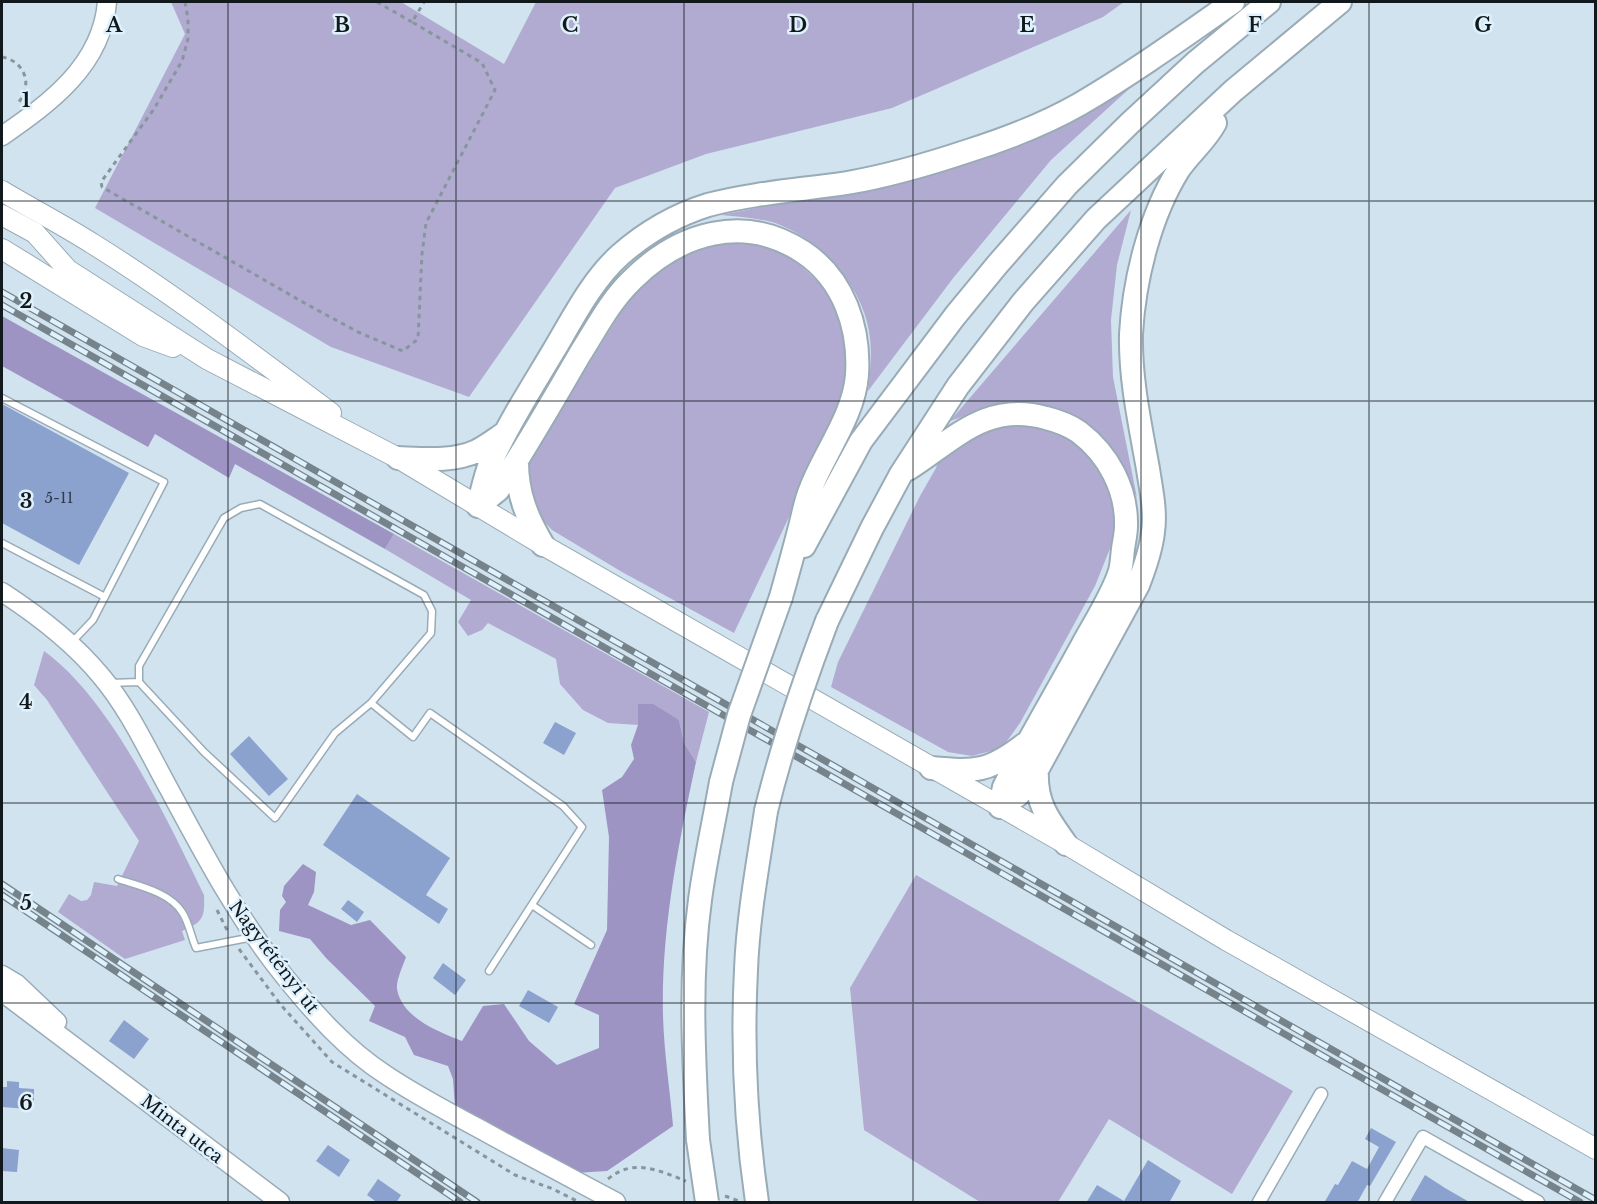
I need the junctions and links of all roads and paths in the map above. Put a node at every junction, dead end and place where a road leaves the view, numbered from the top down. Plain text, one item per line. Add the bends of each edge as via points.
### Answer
1 (107, 2) edge
2 (185, 2) edge
3 (377, 2) edge
4 (424, 2) edge
5 (1233, 2) edge
6 (1269, 2) edge
7 (1340, 2) edge
8 (412, 22) junction
9 (2, 57) edge
10 (1233, 91) junction
11 (15, 106) dead end
12 (2, 136) edge
13 (2, 191) edge
14 (2, 215) edge
15 (2, 249) edge
16 (207, 359) junction
17 (2, 398) edge
18 (506, 432) junction
19 (390, 454) junction
20 (517, 462) junction
21 (901, 474) junction
22 (478, 506) junction
23 (2, 543) edge
24 (543, 545) junction
25 (2, 592) edge
26 (105, 597) junction
27 (781, 597) junction
28 (71, 643) junction
29 (139, 682) junction
30 (107, 683) junction
31 (371, 703) junction
32 (1029, 741) junction
33 (931, 768) junction
34 (1037, 770) junction
35 (1000, 807) junction
36 (1065, 844) junction
37 (118, 879) dead end
38 (532, 905) junction
39 (255, 937) junction
40 (591, 945) dead end
41 (489, 971) dead end
42 (2, 975) edge
43 (2, 992) edge
44 (86, 1054) junction
45 (1321, 1094) dead end
46 (1596, 1149) edge
47 (693, 1184) dead end
48 (608, 1198) edge
49 (715, 1199) edge
50 (280, 1203) edge
51 (742, 1203) edge
52 (757, 1203) edge
53 (1259, 1203) edge
54 (1385, 1203) edge
55 (1538, 1203) edge

1 - 12 main road via 97,39 74,78 35,114
2 - 8 path via 188,39 182,61 102,187 308,305 403,351 418,339 426,223 495,90 482,63
3 - 8 path
4 - 8 path
5 - 18 highway via 1123,77 1033,127 909,170 732,199 671,220 619,256 598,281
6 - 27 highway via 1194,63 1122,130 1067,185 969,299 861,441 800,553
7 - 10 highway
9 - 11 path via 16,62 26,78 26,92
10 - 21 highway via 1096,219 1023,302 958,386
10 - 34 highway via 1212,129 1179,170 1153,223 1139,277 1131,334 1132,362 1152,500 1154,531 1149,556 1135,592
13 - 19 main road via 93,244
14 - 16 main road via 34,233 68,270
15 - 16 main road via 142,336
16 - 19 main road
17 - 26 lane via 164,482
18 - 19 highway via 479,450 461,456 438,459
18 - 22 highway via 489,466
19 - 22 main road
20 - 22 highway via 498,490
20 - 24 highway via 519,494
20 - 27 highway via 607,310 654,259 702,235 725,231 752,232 782,240 804,253 829,276 841,294 857,341 857,377 839,431 811,488
21 - 32 highway via 981,420 1018,413 1070,426 1102,454 1113,472 1126,526 1120,571
21 - 52 highway, bridge via 826,621 785,737 766,812 746,968 747,1117
22 - 24 main road
23 - 26 lane
24 - 33 main road
25 - 28 main road, Nagytétényi út
26 - 28 lane via 93,620
27 - 49 highway, bridge via 739,715 700,900 694,1036 698,1140
28 - 30 main road, Nagytétényi út
29 - 30 lane
29 - 31 lane via 204,752 275,818 335,734
29 - 31 lane via 139,666 224,518 241,508 260,504 424,595 432,612 431,633
30 - 39 main road, Nagytétényi út
31 - 38 lane via 413,736 430,713 563,806 582,827
32 - 33 highway via 987,768
32 - 35 highway via 1004,787
33 - 35 main road
34 - 35 highway via 1018,795
34 - 36 highway via 1036,788 1042,806
35 - 36 main road
36 - 46 main road via 1226,940
37 - 39 lane via 148,888 172,902 182,911 196,948
38 - 40 lane
38 - 41 lane
39 - 48 main road, Nagytétényi út via 325,1024 385,1075
42 - 44 main road, Minta utca via 45,1009
43 - 44 main road, Minta utca
44 - 50 main road, Minta utca
45 - 53 street
47 - 48 path via 632,1166 607,1180
49 - 51 path
54 - 55 street via 1423,1137

